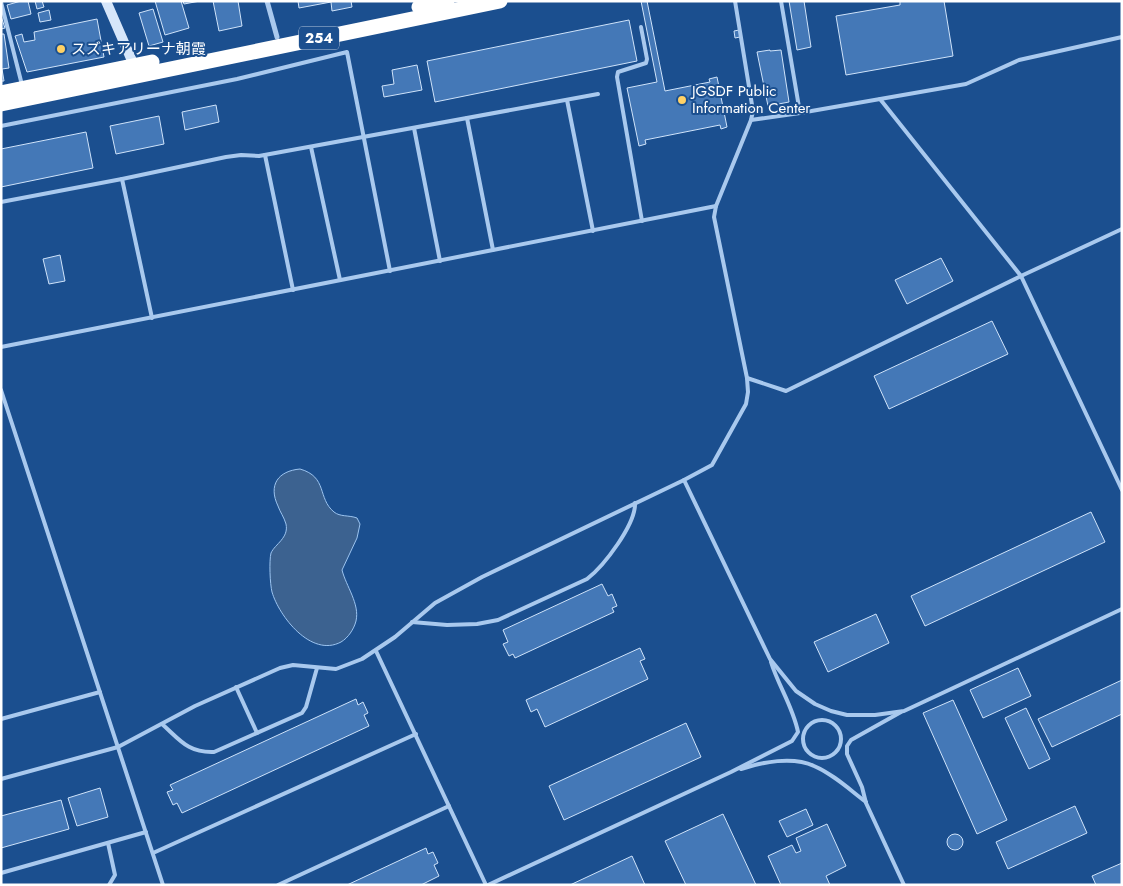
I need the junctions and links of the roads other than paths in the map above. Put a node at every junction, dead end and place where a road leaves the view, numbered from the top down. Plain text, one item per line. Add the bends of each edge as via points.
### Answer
1 (106, 1) edge
2 (267, 1) edge
3 (447, 1) edge
4 (500, 1) edge
5 (736, 1) edge
6 (781, 1) edge
7 (1, 2) edge
8 (641, 27) dead end
9 (277, 37) junction
10 (1122, 37) edge
11 (137, 71) junction
12 (22, 88) junction
13 (1, 92) edge
14 (598, 94) dead end
15 (880, 99) junction
16 (568, 100) junction
17 (1, 104) edge
18 (800, 113) junction
19 (467, 118) junction
20 (751, 120) junction
21 (1, 126) edge
22 (414, 128) junction
23 (364, 137) junction
24 (311, 147) junction
25 (265, 155) junction
26 (122, 179) junction
27 (1, 202) edge
28 (716, 206) junction
29 (642, 221) junction
30 (1122, 230) edge
31 (593, 231) junction
32 (493, 250) junction
33 (440, 261) junction
34 (390, 271) junction
35 (1021, 276) junction
36 (340, 280) junction
37 (293, 290) junction
38 (152, 318) junction
39 (1, 347) edge
40 (747, 378) junction
41 (1, 390) edge
42 (684, 480) junction
43 (1122, 490) edge
44 (636, 503) junction
45 (1122, 609) edge
46 (412, 622) junction
47 (376, 651) junction
48 (770, 659) junction
49 (318, 668) junction
50 (236, 687) junction
51 (100, 692) junction
52 (831, 711) junction
53 (904, 711) junction
54 (1, 719) edge
55 (827, 720) junction
56 (162, 724) junction
57 (798, 732) junction
58 (257, 733) junction
59 (803, 733) junction
60 (416, 734) junction
61 (840, 743) junction
62 (847, 746) junction
63 (118, 747) junction
64 (817, 758) junction
65 (814, 766) junction
66 (731, 772) junction
67 (1, 779) edge
68 (866, 803) junction
69 (449, 806) junction
70 (146, 832) junction
71 (108, 843) junction
72 (153, 854) junction
73 (1, 873) edge
74 (109, 885) edge
75 (163, 885) edge
76 (278, 885) edge
77 (487, 885) edge
78 (904, 885) edge

1 - 11 street
2 - 9 street
3 - 9 highway, 254
4 - 11 highway, 254
5 - 20 lane via 753,111
6 - 18 lane
7 - 12 lane
8 - 29 lane via 646,63 623,69 617,77
9 - 11 highway, 254
10 - 15 lane via 1019,60 966,84
11 - 12 highway, 254
11 - 17 highway, 254
12 - 13 highway, 254
14 - 16 lane
15 - 18 lane
15 - 35 lane
16 - 19 lane
16 - 31 lane
18 - 20 lane
19 - 22 lane
19 - 32 lane
20 - 28 lane
21 - 23 lane via 347,52
22 - 23 lane
22 - 33 lane
23 - 24 lane
23 - 34 lane
24 - 25 lane
24 - 36 lane
25 - 26 lane via 226,157
25 - 37 lane
26 - 27 lane
26 - 38 lane
28 - 29 lane
28 - 40 lane via 714,217
29 - 31 lane
30 - 35 lane
31 - 32 lane
32 - 33 lane
33 - 34 lane
34 - 36 lane
35 - 40 lane via 786,391
35 - 43 lane
36 - 37 lane
37 - 38 lane
38 - 39 lane
40 - 42 lane via 746,404 712,465
41 - 51 lane
42 - 44 lane
42 - 48 lane
44 - 46 lane via 482,577 435,604
44 - 46 lane via 634,514 613,552 587,579 498,620 447,625
45 - 53 lane
46 - 47 lane
47 - 49 lane via 336,669
47 - 60 lane
48 - 52 lane via 796,691
48 - 57 lane
49 - 50 lane via 293,665 280,668
49 - 58 lane via 302,713
50 - 56 lane
50 - 58 lane
51 - 54 lane
51 - 63 lane
52 - 53 lane via 847,715 875,715
52 - 55 lane
53 - 62 lane via 851,740
55 - 59 lane via 814,721
55 - 61 lane via 840,732
56 - 58 lane via 190,749 202,752 214,752
56 - 63 lane
57 - 59 lane
57 - 66 lane via 792,740
59 - 64 lane via 804,747
60 - 69 lane
60 - 72 lane
61 - 62 lane
61 - 64 lane via 832,756
62 - 68 lane via 847,754
63 - 67 lane
63 - 70 lane
64 - 65 lane
65 - 66 lane via 773,762
65 - 68 lane
66 - 77 lane
68 - 78 lane
69 - 76 lane
69 - 77 lane
70 - 71 lane
70 - 72 lane
71 - 73 lane
71 - 74 lane via 115,876
72 - 75 lane

